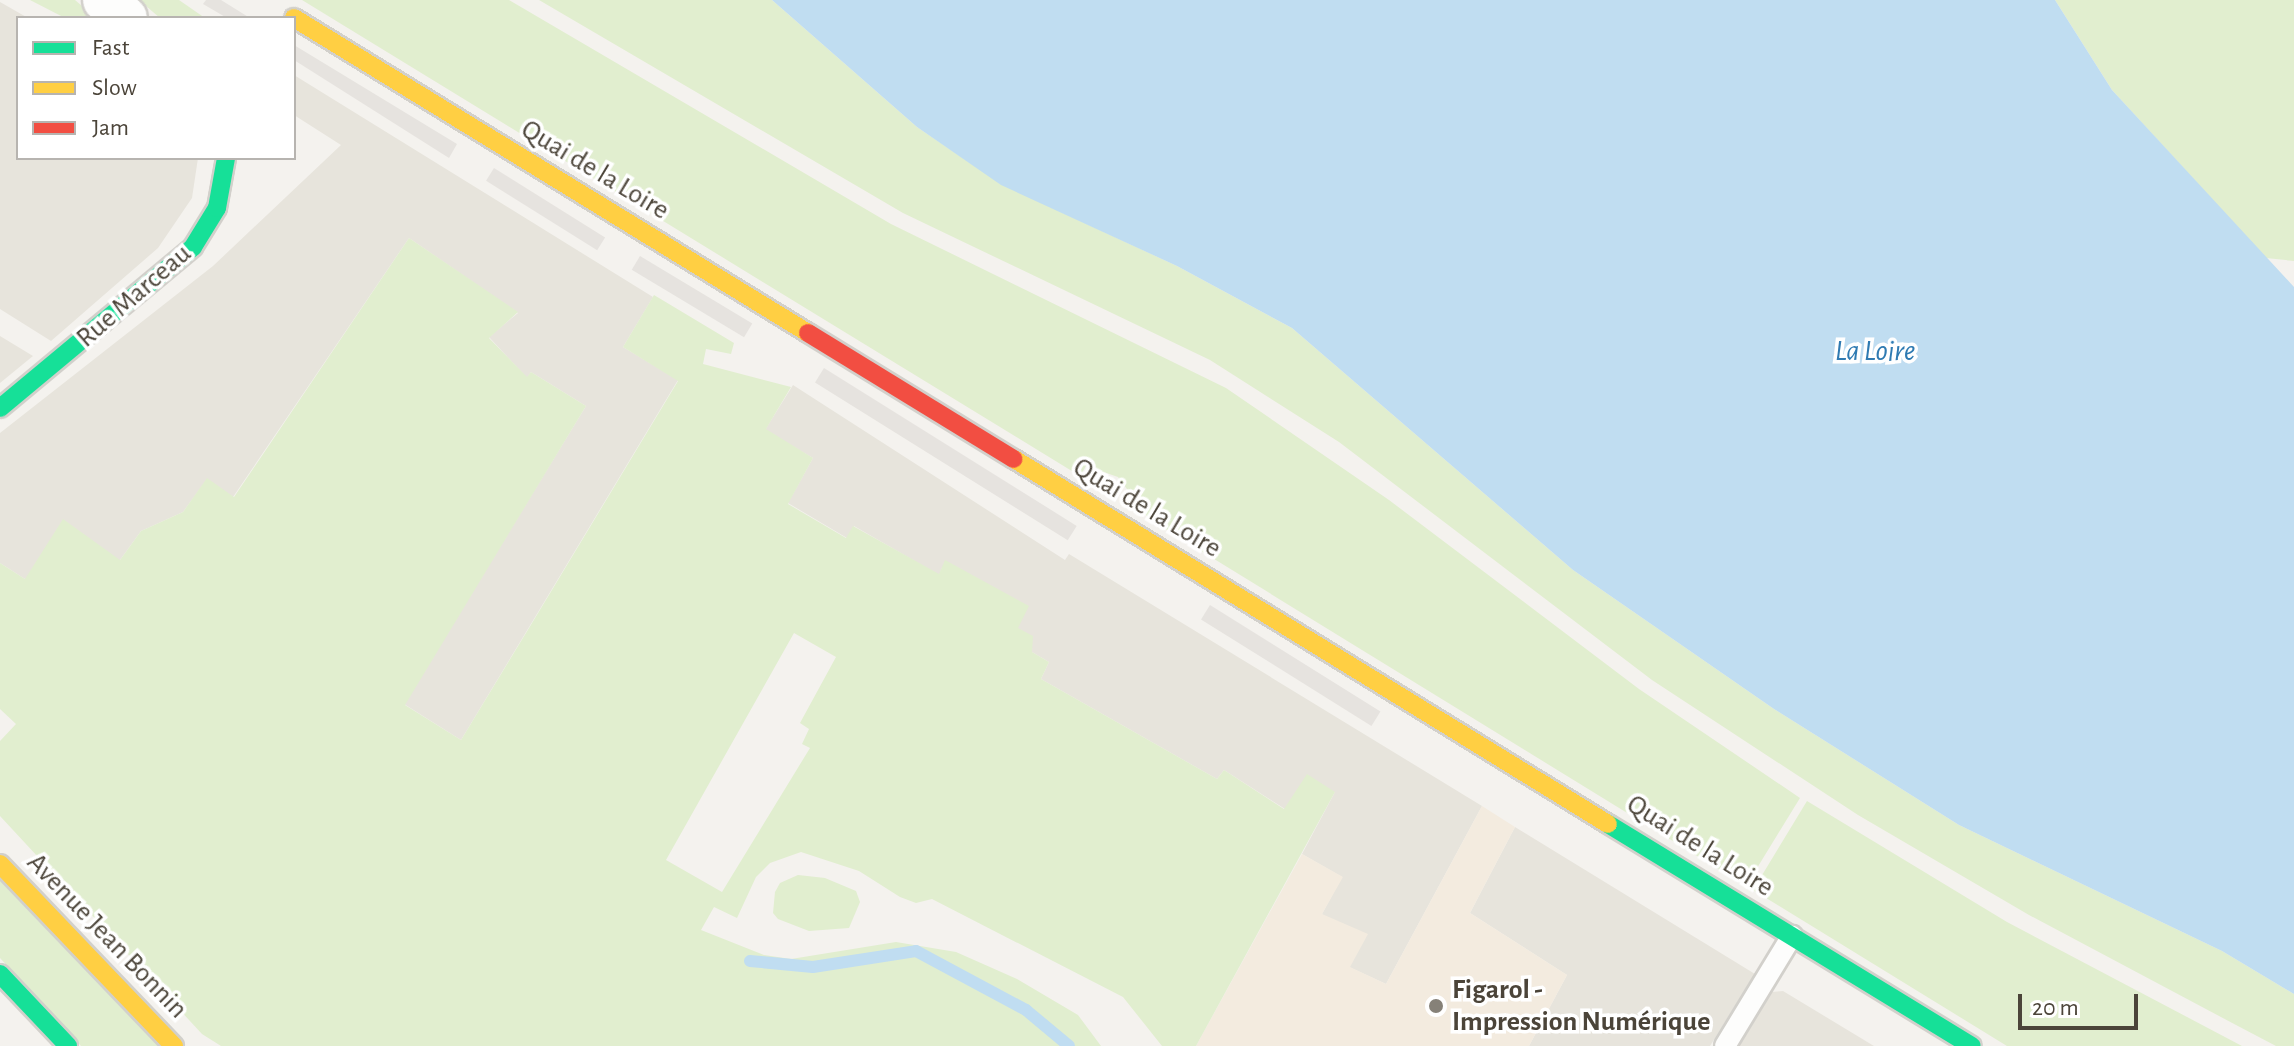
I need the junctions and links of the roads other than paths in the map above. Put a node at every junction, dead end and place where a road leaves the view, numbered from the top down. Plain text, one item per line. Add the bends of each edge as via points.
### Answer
1 (104, 0) edge
2 (274, 6) dead end
3 (124, 16) edge
4 (291, 16) edge
5 (296, 19) edge
6 (226, 160) edge
7 (0, 408) edge
8 (0, 864) edge
9 (1792, 936) junction
10 (0, 974) edge
11 (68, 1046) edge
12 (174, 1046) edge
13 (1725, 1046) edge
14 (1971, 1046) edge

1 - 3 street
2 - 4 main road, Quai de la Loire
5 - 9 main road, Quai de la Loire
6 - 7 main road, Rue Marceau via 217,208 193,247
8 - 12 main road, Avenue Jean Bonnin
9 - 13 lane
9 - 14 main road, Quai de la Loire
10 - 11 main road

